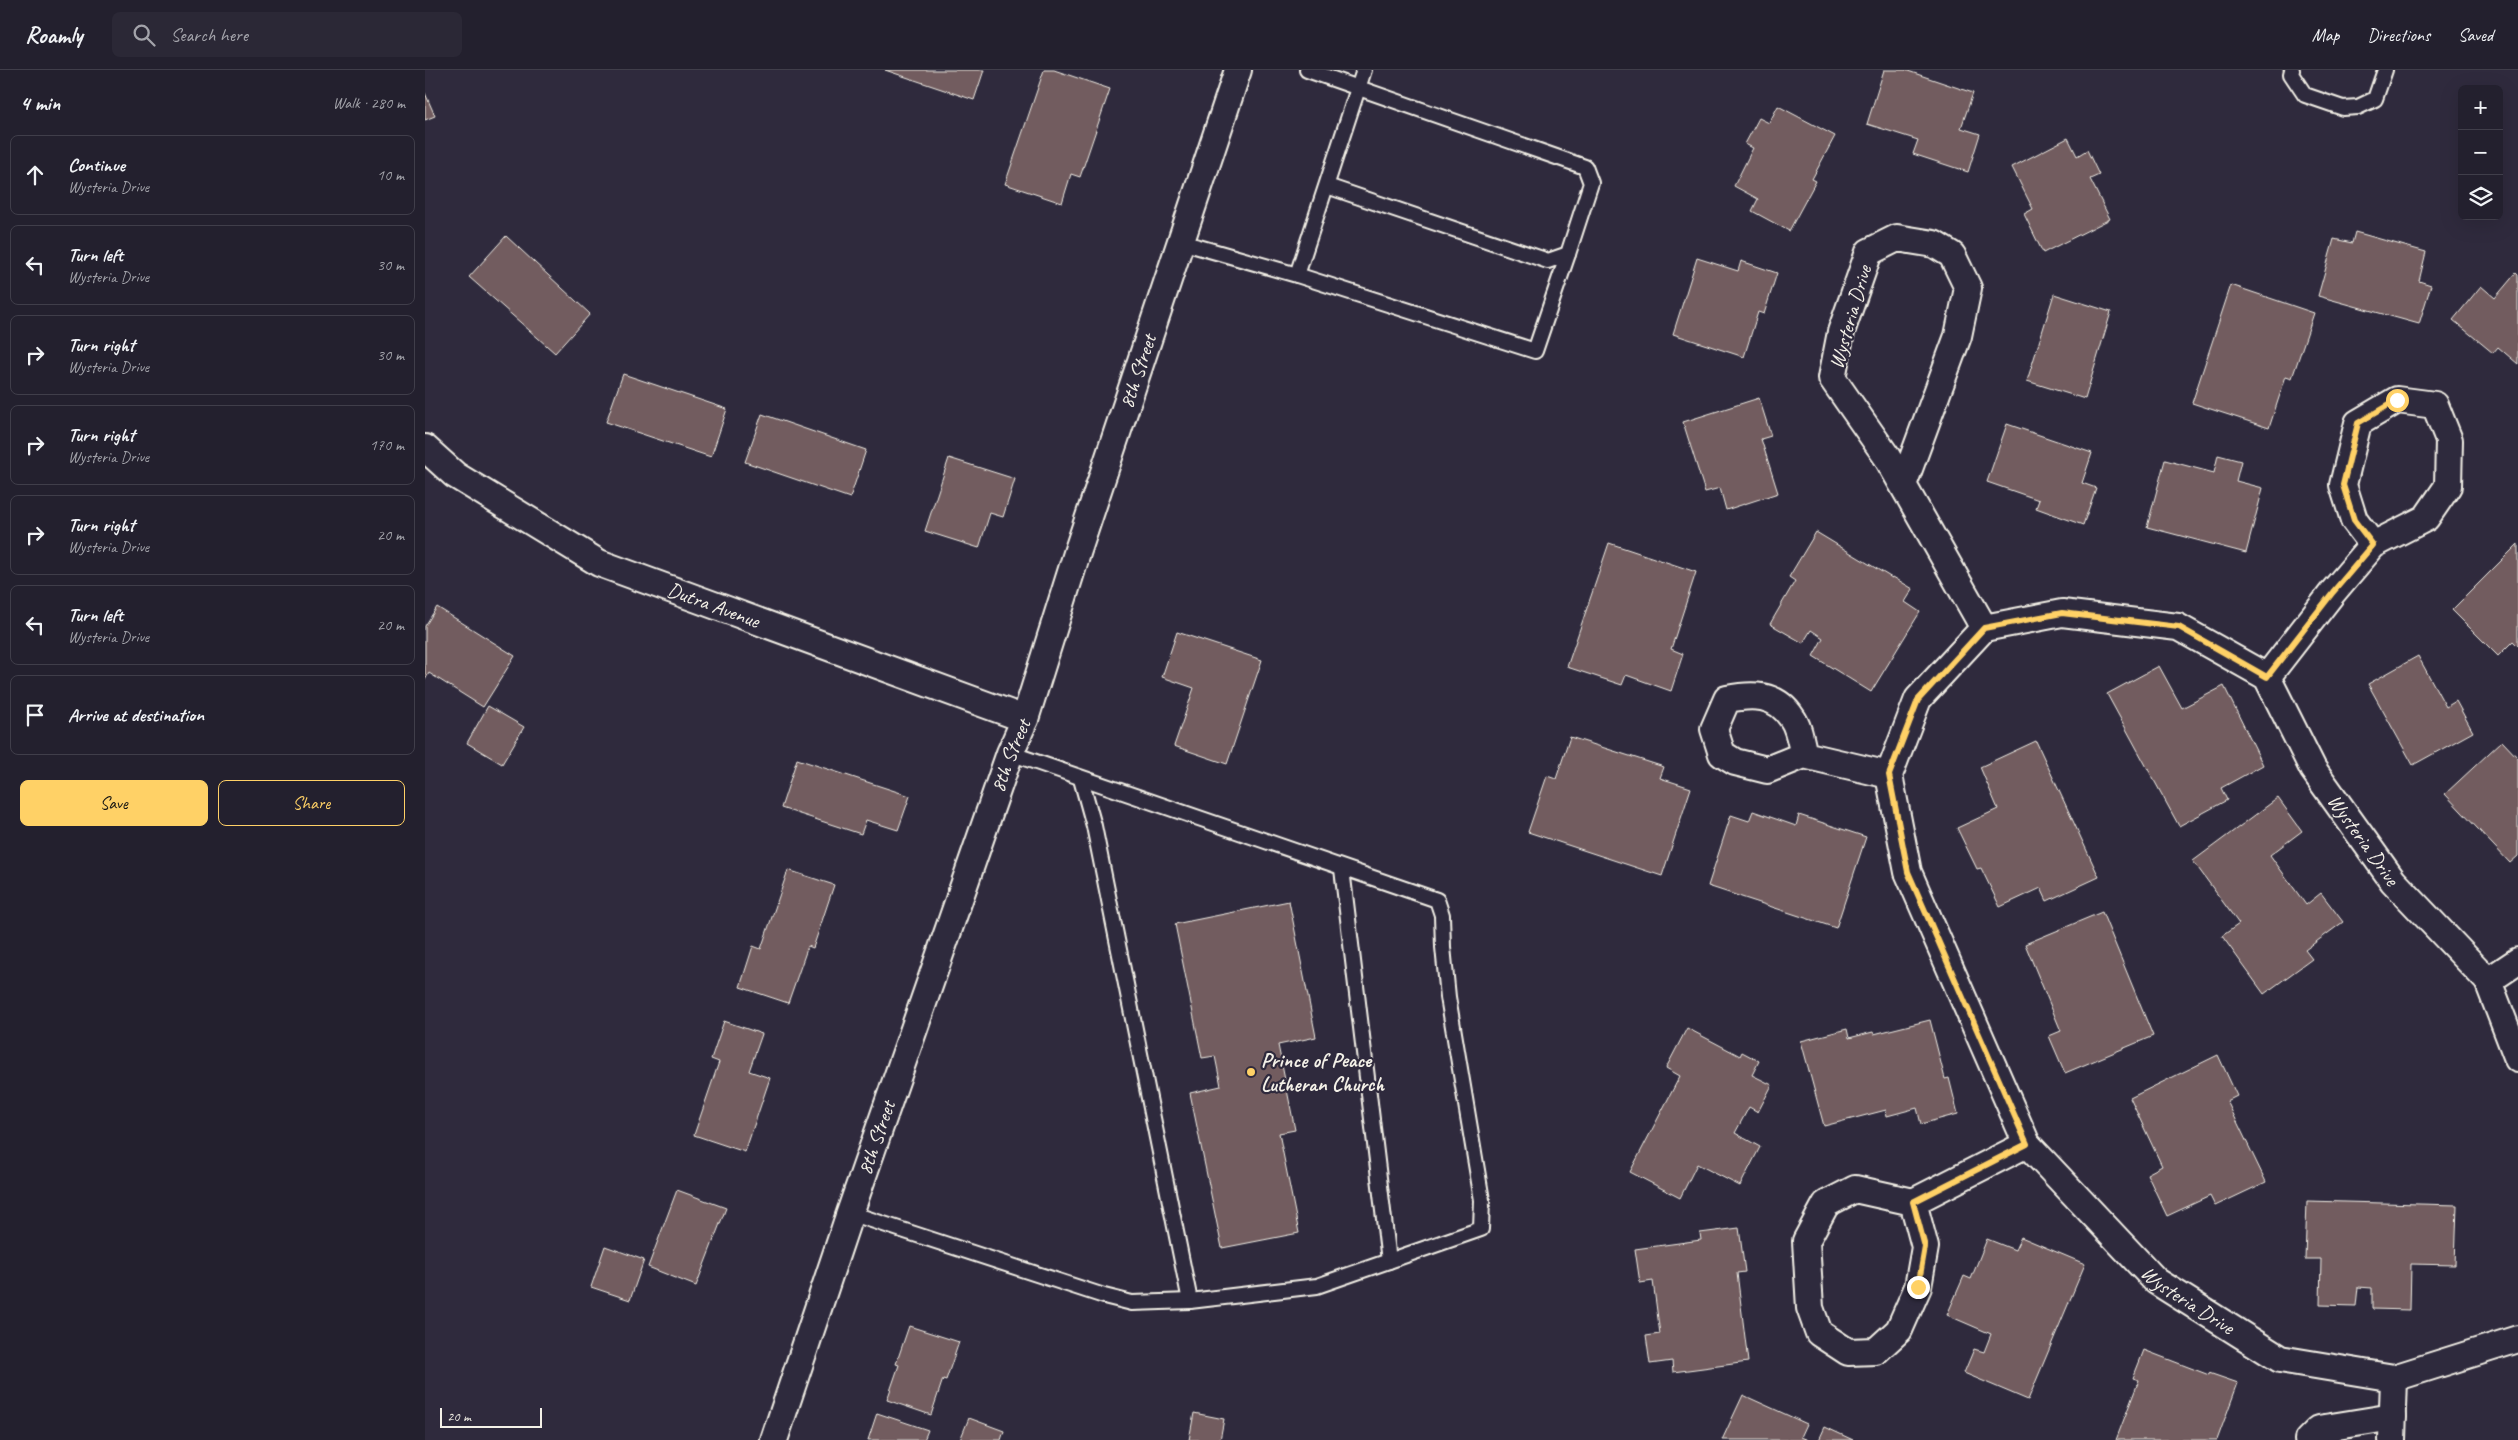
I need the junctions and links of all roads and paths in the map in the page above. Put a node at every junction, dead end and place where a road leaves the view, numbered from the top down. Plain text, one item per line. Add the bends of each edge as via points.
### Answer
1 (1238, 70) edge
2 (1307, 70) edge
3 (1364, 70) edge
4 (2292, 70) edge
5 (2385, 70) edge
6 (1359, 87) junction
7 (1327, 186) junction
8 (1181, 242) junction
9 (1567, 254) junction
10 (1297, 275) junction
11 (425, 448) edge
12 (1903, 485) junction
13 (2373, 545) junction
14 (1984, 628) junction
15 (2267, 677) junction
16 (1025, 719) junction
17 (1010, 753) junction
18 (1804, 755) dead end
19 (1889, 775) junction
20 (1081, 779) junction
21 (1342, 869) junction
22 (2518, 961) edge
23 (2488, 981) junction
24 (2518, 1059) edge
25 (2027, 1144) junction
26 (1913, 1202) junction
27 (850, 1213) junction
28 (1389, 1261) junction
29 (1190, 1301) junction
30 (2518, 1339) edge
31 (2394, 1378) junction
32 (2392, 1429) edge
33 (774, 1440) edge
34 (2308, 1440) edge

1 - 8 street, 8th Street
2 - 6 lane
3 - 6 lane
4 - 5 lane via 2291,74 2305,95 2343,108 2359,107 2375,98
6 - 7 lane
6 - 9 lane via 1585,167 1591,183
7 - 9 lane via 1548,261
7 - 10 lane
8 - 10 lane
8 - 16 street, 8th Street
9 - 10 lane via 1535,351
11 - 16 street, Dutra Avenue via 455,475 599,563
12 - 12 street, Wysteria Drive via 1832,378 1841,332 1869,252 1897,238 1934,244 1951,255 1968,288 1959,336
12 - 14 street, Wysteria Drive
13 - 13 street via 2426,518 2448,486 2449,440 2435,405 2397,400 2358,423 2343,485 2354,520
13 - 15 street
14 - 15 street via 2062,613 2179,627
14 - 19 street via 1918,700
15 - 23 street, Wysteria Drive via 2313,769 2393,881
16 - 17 street, 8th Street
17 - 20 lane
17 - 27 street, 8th Street
18 - 19 street
19 - 25 street, Wysteria Drive via 1908,872
20 - 21 lane
20 - 29 lane via 1094,826
21 - 28 lane
21 - 28 lane via 1437,900 1442,915 1448,997 1482,1200 1481,1229
22 - 23 street
23 - 24 street, Wysteria Drive
25 - 26 street
25 - 31 street, Wysteria Drive via 2156,1281 2280,1359
26 - 26 street via 1855,1189 1826,1204 1806,1241 1810,1308 1819,1333 1848,1352 1876,1351 1882,1346 1899,1330 1918,1287 1925,1247
27 - 29 lane via 1104,1296 1132,1303
27 - 33 street, 8th Street
28 - 29 lane via 1317,1286
30 - 31 street, Wysteria Drive
31 - 32 street
32 - 34 street via 2319,1429

